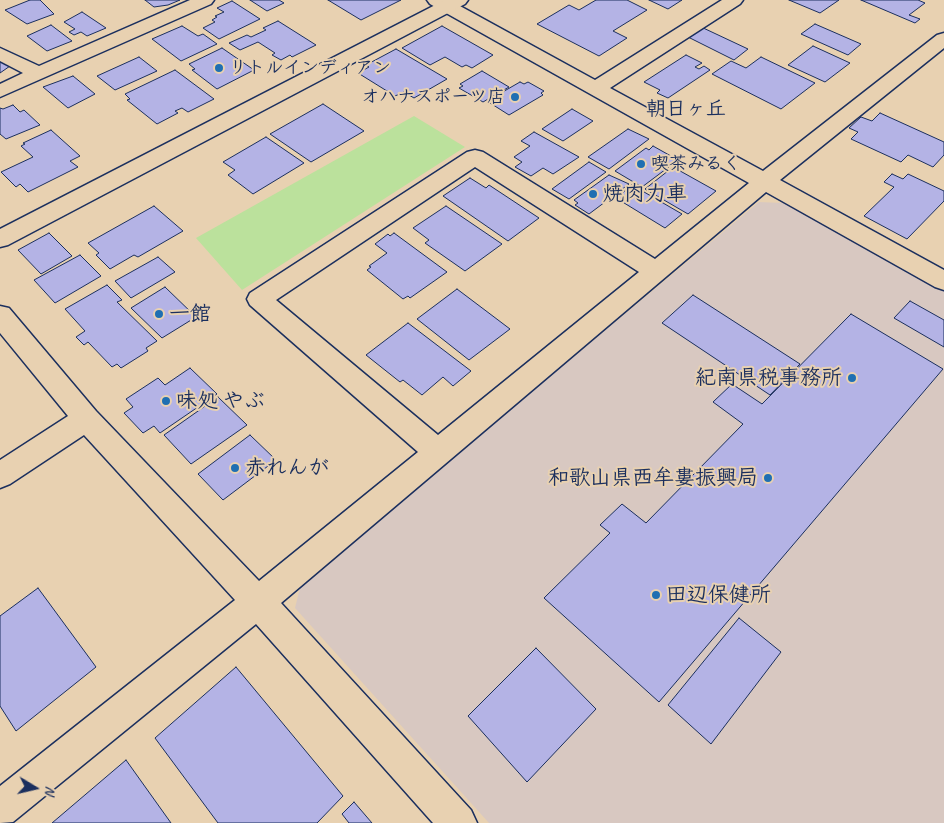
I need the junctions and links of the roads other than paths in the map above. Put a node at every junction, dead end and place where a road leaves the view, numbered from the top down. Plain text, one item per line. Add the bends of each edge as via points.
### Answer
1 (205, 0) edge
2 (734, 0) edge
3 (447, 2) edge
4 (944, 39) edge
5 (0, 54) edge
6 (38, 74) junction
7 (596, 88) junction
8 (0, 91) edge
9 (764, 181) junction
10 (0, 239) edge
11 (656, 271) junction
12 (944, 281) edge
13 (0, 315) edge
14 (86, 419) junction
15 (439, 453) junction
16 (0, 475) edge
17 (258, 602) junction
18 (0, 809) edge
19 (458, 823) edge

1 - 6 street
2 - 7 street
3 - 7 street
3 - 10 street
4 - 9 street
5 - 6 street
6 - 8 street
7 - 9 street
9 - 11 street
9 - 12 street
11 - 15 street
11 - 15 street via 475,157 259,299
13 - 14 street
14 - 16 street
14 - 17 street
15 - 17 street
17 - 18 street
17 - 19 street

